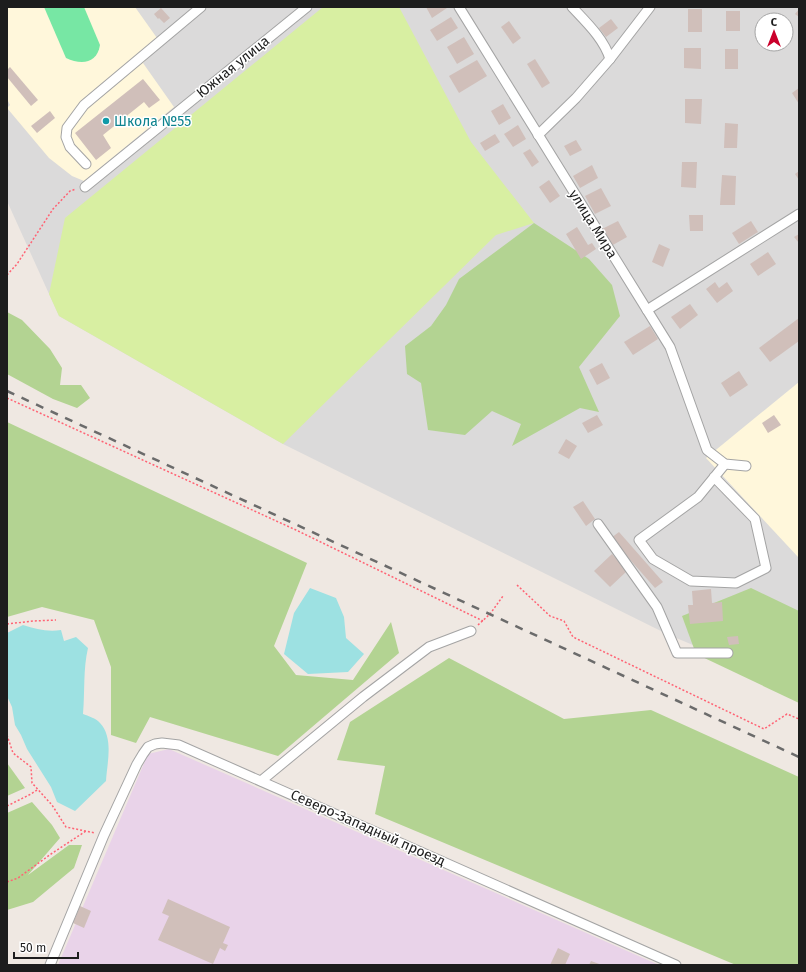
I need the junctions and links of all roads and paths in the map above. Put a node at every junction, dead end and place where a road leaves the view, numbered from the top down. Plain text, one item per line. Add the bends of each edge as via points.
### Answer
1 (201, 7) edge
2 (307, 7) edge
3 (459, 7) edge
4 (572, 7) edge
5 (650, 7) edge
6 (610, 59) junction
7 (538, 135) junction
8 (86, 164) dead end
9 (84, 188) joint
10 (799, 214) edge
11 (7, 275) edge
12 (647, 310) junction
13 (7, 398) edge
14 (725, 464) junction
15 (746, 466) dead end
16 (714, 477) junction
17 (598, 524) dead end
18 (517, 585) dead end
19 (503, 596) dead end
20 (56, 620) dead end
21 (482, 621) junction
22 (7, 624) edge
23 (471, 630) joint
24 (728, 653) dead end
25 (799, 719) edge
26 (7, 735) edge
27 (261, 781) junction
28 (38, 789) junction
29 (7, 806) edge
30 (86, 831) junction
31 (104, 835) junction
32 (7, 882) edge
33 (50, 965) edge
34 (676, 965) edge

1 - 8 street via 84,105 67,128 66,137 70,147
2 - 9 street, Южная улица
3 - 7 street, улица Мира
4 - 6 street via 607,48
5 - 6 street
6 - 7 street via 576,98
7 - 12 street, улица Мира
9 - 11 path via 70,191 53,209
10 - 12 street
12 - 14 street, улица Мира via 670,347 707,450
13 - 21 path via 296,530
14 - 15 street
14 - 16 street
16 - 16 street via 698,497 639,540 653,559 691,581 736,583 766,568 755,519
17 - 24 street via 657,607 677,653
18 - 25 path via 550,616 564,621 573,637 764,729 787,714
19 - 21 path
20 - 22 path
21 - 23 path
23 - 27 street via 429,647 363,697
26 - 28 path via 13,752 31,767 32,783
27 - 31 street, Северо-Западный проезд via 179,745 155,744 142,754
27 - 34 street, Северо-Западный проезд
28 - 29 path
28 - 30 path via 66,827
30 - 31 path
30 - 32 path via 18,878
31 - 33 street, Северо-Западный проезд

